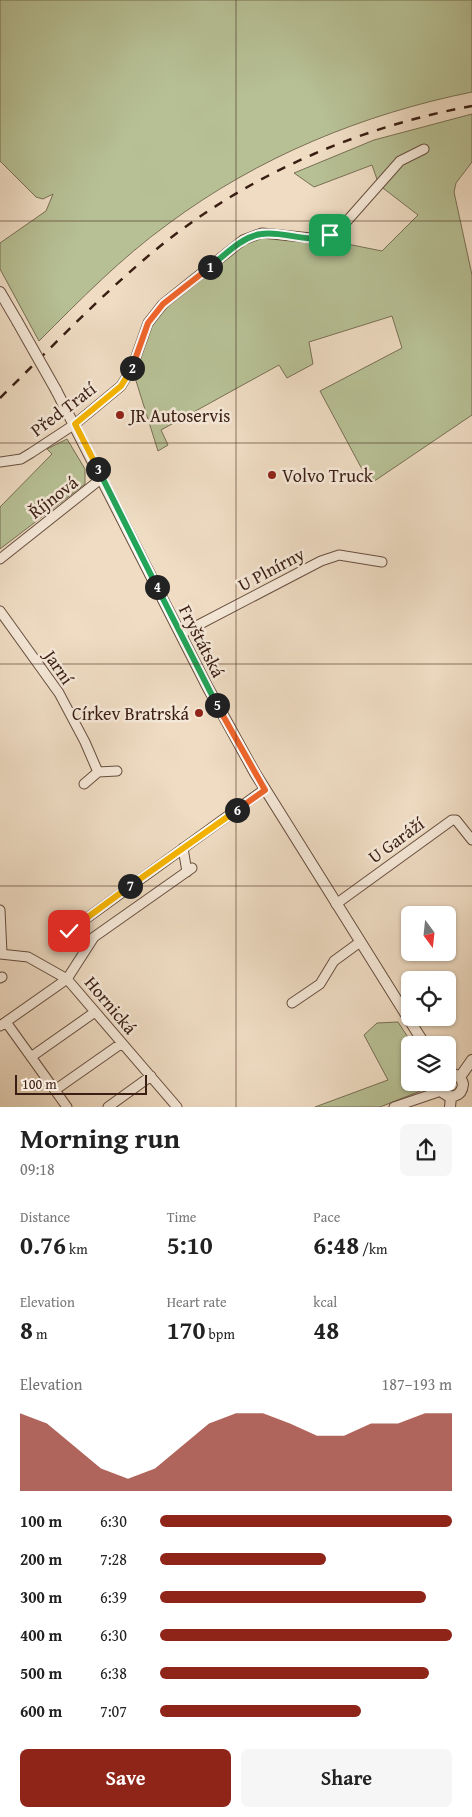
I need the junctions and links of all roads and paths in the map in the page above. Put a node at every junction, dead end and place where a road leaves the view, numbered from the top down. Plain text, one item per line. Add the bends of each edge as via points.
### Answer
1 (424, 149) dead end
2 (0, 292) edge
3 (75, 424) junction
4 (0, 462) edge
5 (102, 478) junction
6 (0, 559) edge
7 (382, 562) dead end
8 (0, 611) edge
9 (181, 634) junction
10 (117, 771) dead end
11 (98, 772) junction
12 (84, 784) dead end
13 (265, 790) junction
14 (472, 840) edge
15 (183, 848) junction
16 (336, 904) junction
17 (0, 910) edge
18 (58, 939) dead end
19 (360, 942) junction
20 (1, 954) edge
21 (67, 979) junction
22 (292, 1003) dead end
23 (95, 1012) junction
24 (3, 1024) edge
25 (419, 1036) edge
26 (122, 1043) junction
27 (31, 1057) junction
28 (472, 1060) edge
29 (456, 1075) edge
30 (151, 1076) junction
31 (460, 1077) junction
32 (55, 1090) junction
33 (430, 1091) edge
34 (444, 1091) edge
35 (450, 1102) edge
36 (67, 1107) edge
37 (108, 1107) edge
38 (177, 1107) edge
39 (394, 1107) edge

1 - 3 street, Před Tratí via 400,161 339,230 321,239 262,233 243,240 163,304 148,323 132,368 121,386
2 - 3 street, Fryštátská, bridge
3 - 4 street, Před Tratí via 21,458
3 - 5 street, Fryštátská
5 - 6 street, Říjnová
5 - 9 street, Fryštátská
7 - 9 street, U Plnírny via 339,555 321,561
8 - 11 street, Jarní via 58,693
9 - 13 street, Fryštátská
10 - 11 street
11 - 12 street
13 - 15 street
13 - 16 street, Fryštátská
14 - 16 street, U Garáží via 456,820 452,820
15 - 18 street
15 - 21 street via 189,870 94,937
16 - 19 street, Fryštátská
17 - 20 street
19 - 22 street via 334,961 320,984
19 - 25 street, Fryštátská
20 - 21 street, Hornická via 28,958
21 - 23 street, Hornická
21 - 24 street
23 - 26 street, Hornická
23 - 27 street
24 - 27 street
26 - 30 street, Hornická
26 - 32 street
27 - 32 street
28 - 31 street
29 - 31 street
30 - 37 street
30 - 38 street, Hornická
31 - 35 street via 463,1088
32 - 36 street
33 - 39 street
34 - 35 street

